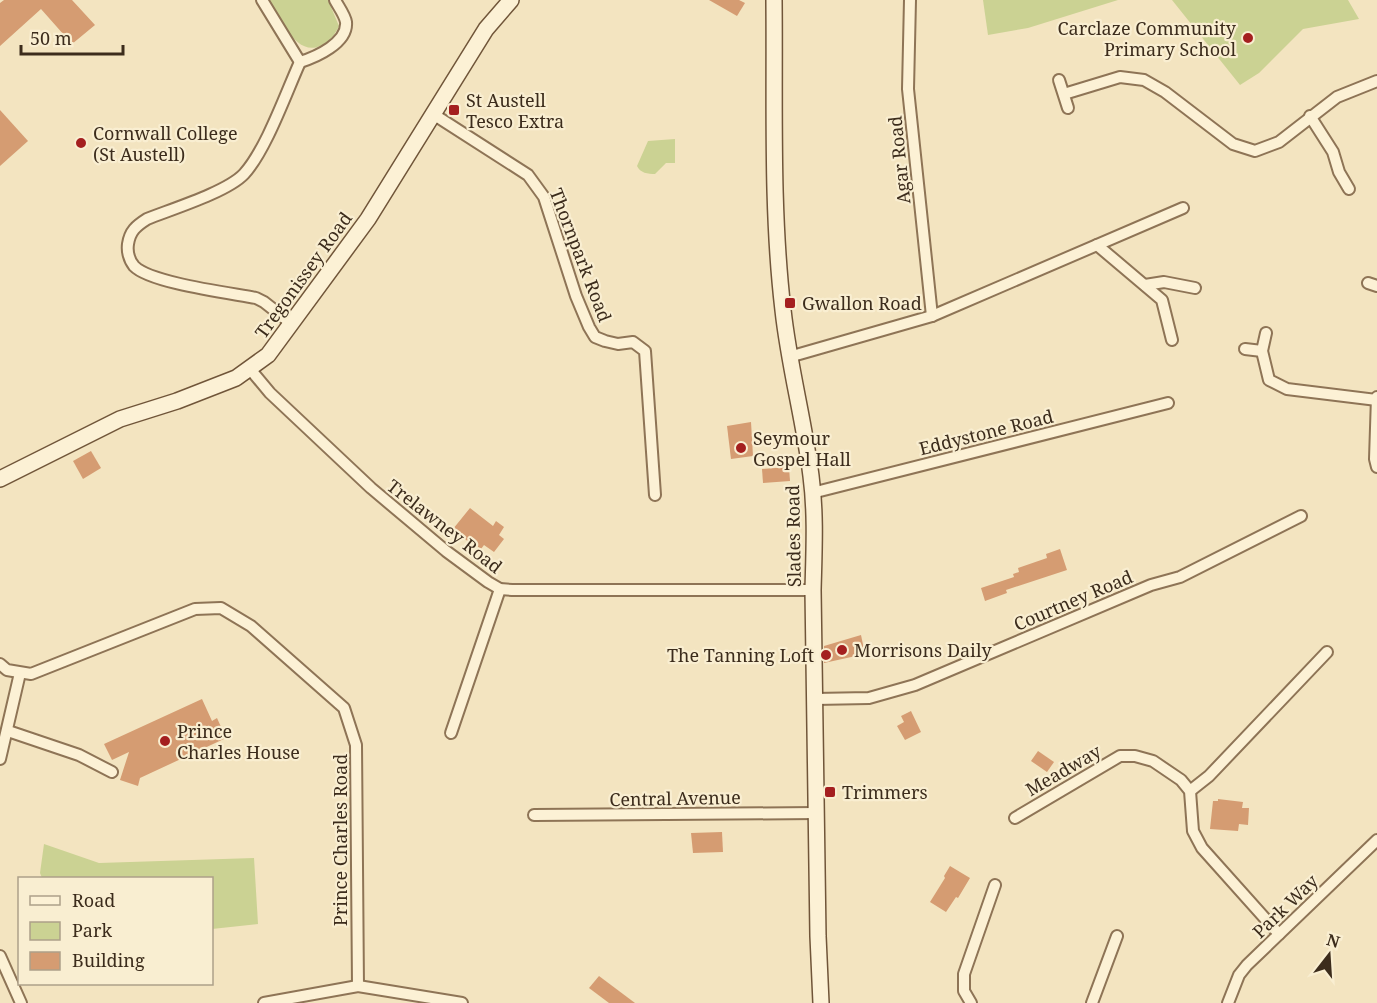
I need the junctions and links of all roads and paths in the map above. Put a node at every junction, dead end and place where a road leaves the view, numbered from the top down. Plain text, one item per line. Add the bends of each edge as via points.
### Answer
1 (262, 0) edge
2 (335, 0) edge
3 (511, 0) edge
4 (774, 0) edge
5 (910, 0) edge
6 (300, 62) junction
7 (1059, 80) dead end
8 (1377, 81) edge
9 (1064, 94) junction
10 (1068, 108) dead end
11 (433, 114) junction
12 (1310, 116) junction
13 (1349, 189) dead end
14 (1183, 208) dead end
15 (1097, 245) junction
16 (1145, 285) junction
17 (1195, 288) dead end
18 (932, 316) junction
19 (292, 324) junction
20 (1266, 333) dead end
21 (1172, 340) dead end
22 (1245, 349) dead end
23 (1262, 351) junction
24 (789, 357) junction
25 (250, 369) junction
26 (1377, 398) edge
27 (1168, 403) dead end
28 (1377, 467) edge
29 (0, 479) edge
30 (812, 493) junction
31 (655, 495) dead end
32 (1301, 516) dead end
33 (500, 589) junction
34 (813, 590) junction
35 (1327, 652) dead end
36 (0, 664) edge
37 (20, 673) junction
38 (815, 699) junction
39 (8, 731) junction
40 (451, 733) dead end
41 (0, 759) edge
42 (112, 772) dead end
43 (1190, 791) junction
44 (817, 813) junction
45 (534, 815) dead end
46 (1015, 818) dead end
47 (1377, 840) edge
48 (995, 885) dead end
49 (1279, 934) junction
50 (1117, 936) dead end
51 (0, 956) edge
52 (358, 986) junction
53 (21, 1003) edge
54 (264, 1003) edge
55 (462, 1003) edge
56 (821, 1003) edge
57 (971, 1003) edge
58 (1092, 1003) edge
59 (1228, 1003) edge

1 - 6 street
2 - 6 street via 346,21 345,30 337,43
3 - 11 street, Tregonissey Road via 486,29
4 - 24 street, Slades Road via 776,204
5 - 18 street, Agar Road via 908,89
6 - 19 street via 258,155 243,175 136,226 129,236 127,252 134,266 150,275 256,298
7 - 9 street
8 - 12 street via 1337,97
9 - 10 street
9 - 12 street via 1120,77 1144,80 1233,144 1255,151 1279,142
11 - 19 street, Tregonissey Road via 368,219
11 - 31 street, Thornpark Road via 528,175 544,197 576,296 595,337 618,344 633,342 645,351
12 - 13 street via 1333,152
14 - 15 street
15 - 16 street
15 - 18 street
16 - 17 street via 1164,282
16 - 21 street via 1162,300
18 - 24 street
19 - 25 street, Tregonissey Road via 268,355
20 - 23 street
22 - 23 street
23 - 26 street via 1269,380 1287,389
24 - 30 street, Slades Road
25 - 29 street, Tregonissey Road via 217,387 120,419
25 - 33 street, Trelawney Road via 270,393 371,488 446,551
26 - 28 street
27 - 30 street, Eddystone Road
30 - 34 street, Slades Road
32 - 38 street, Courtney Road via 1180,577 1151,585 915,685 868,698
33 - 34 street, Trelawney Road
33 - 40 street
34 - 38 street, Slades Road
35 - 43 street via 1209,776
36 - 37 street
37 - 39 street
37 - 52 street, Prince Charles Road via 31,674 195,609 221,608 251,626 344,708 356,745
38 - 44 street, Slades Road
39 - 41 street
39 - 42 street via 79,755
43 - 46 street, Meadway via 1181,780 1153,762 1120,756
43 - 49 street via 1193,831 1202,848
44 - 45 street, Central Avenue
44 - 56 street, Slades Road
47 - 49 street, Park Way
48 - 57 street via 964,974 964,991
49 - 59 street, Park Way via 1239,975
50 - 58 street
51 - 53 street
52 - 54 street
52 - 55 street

